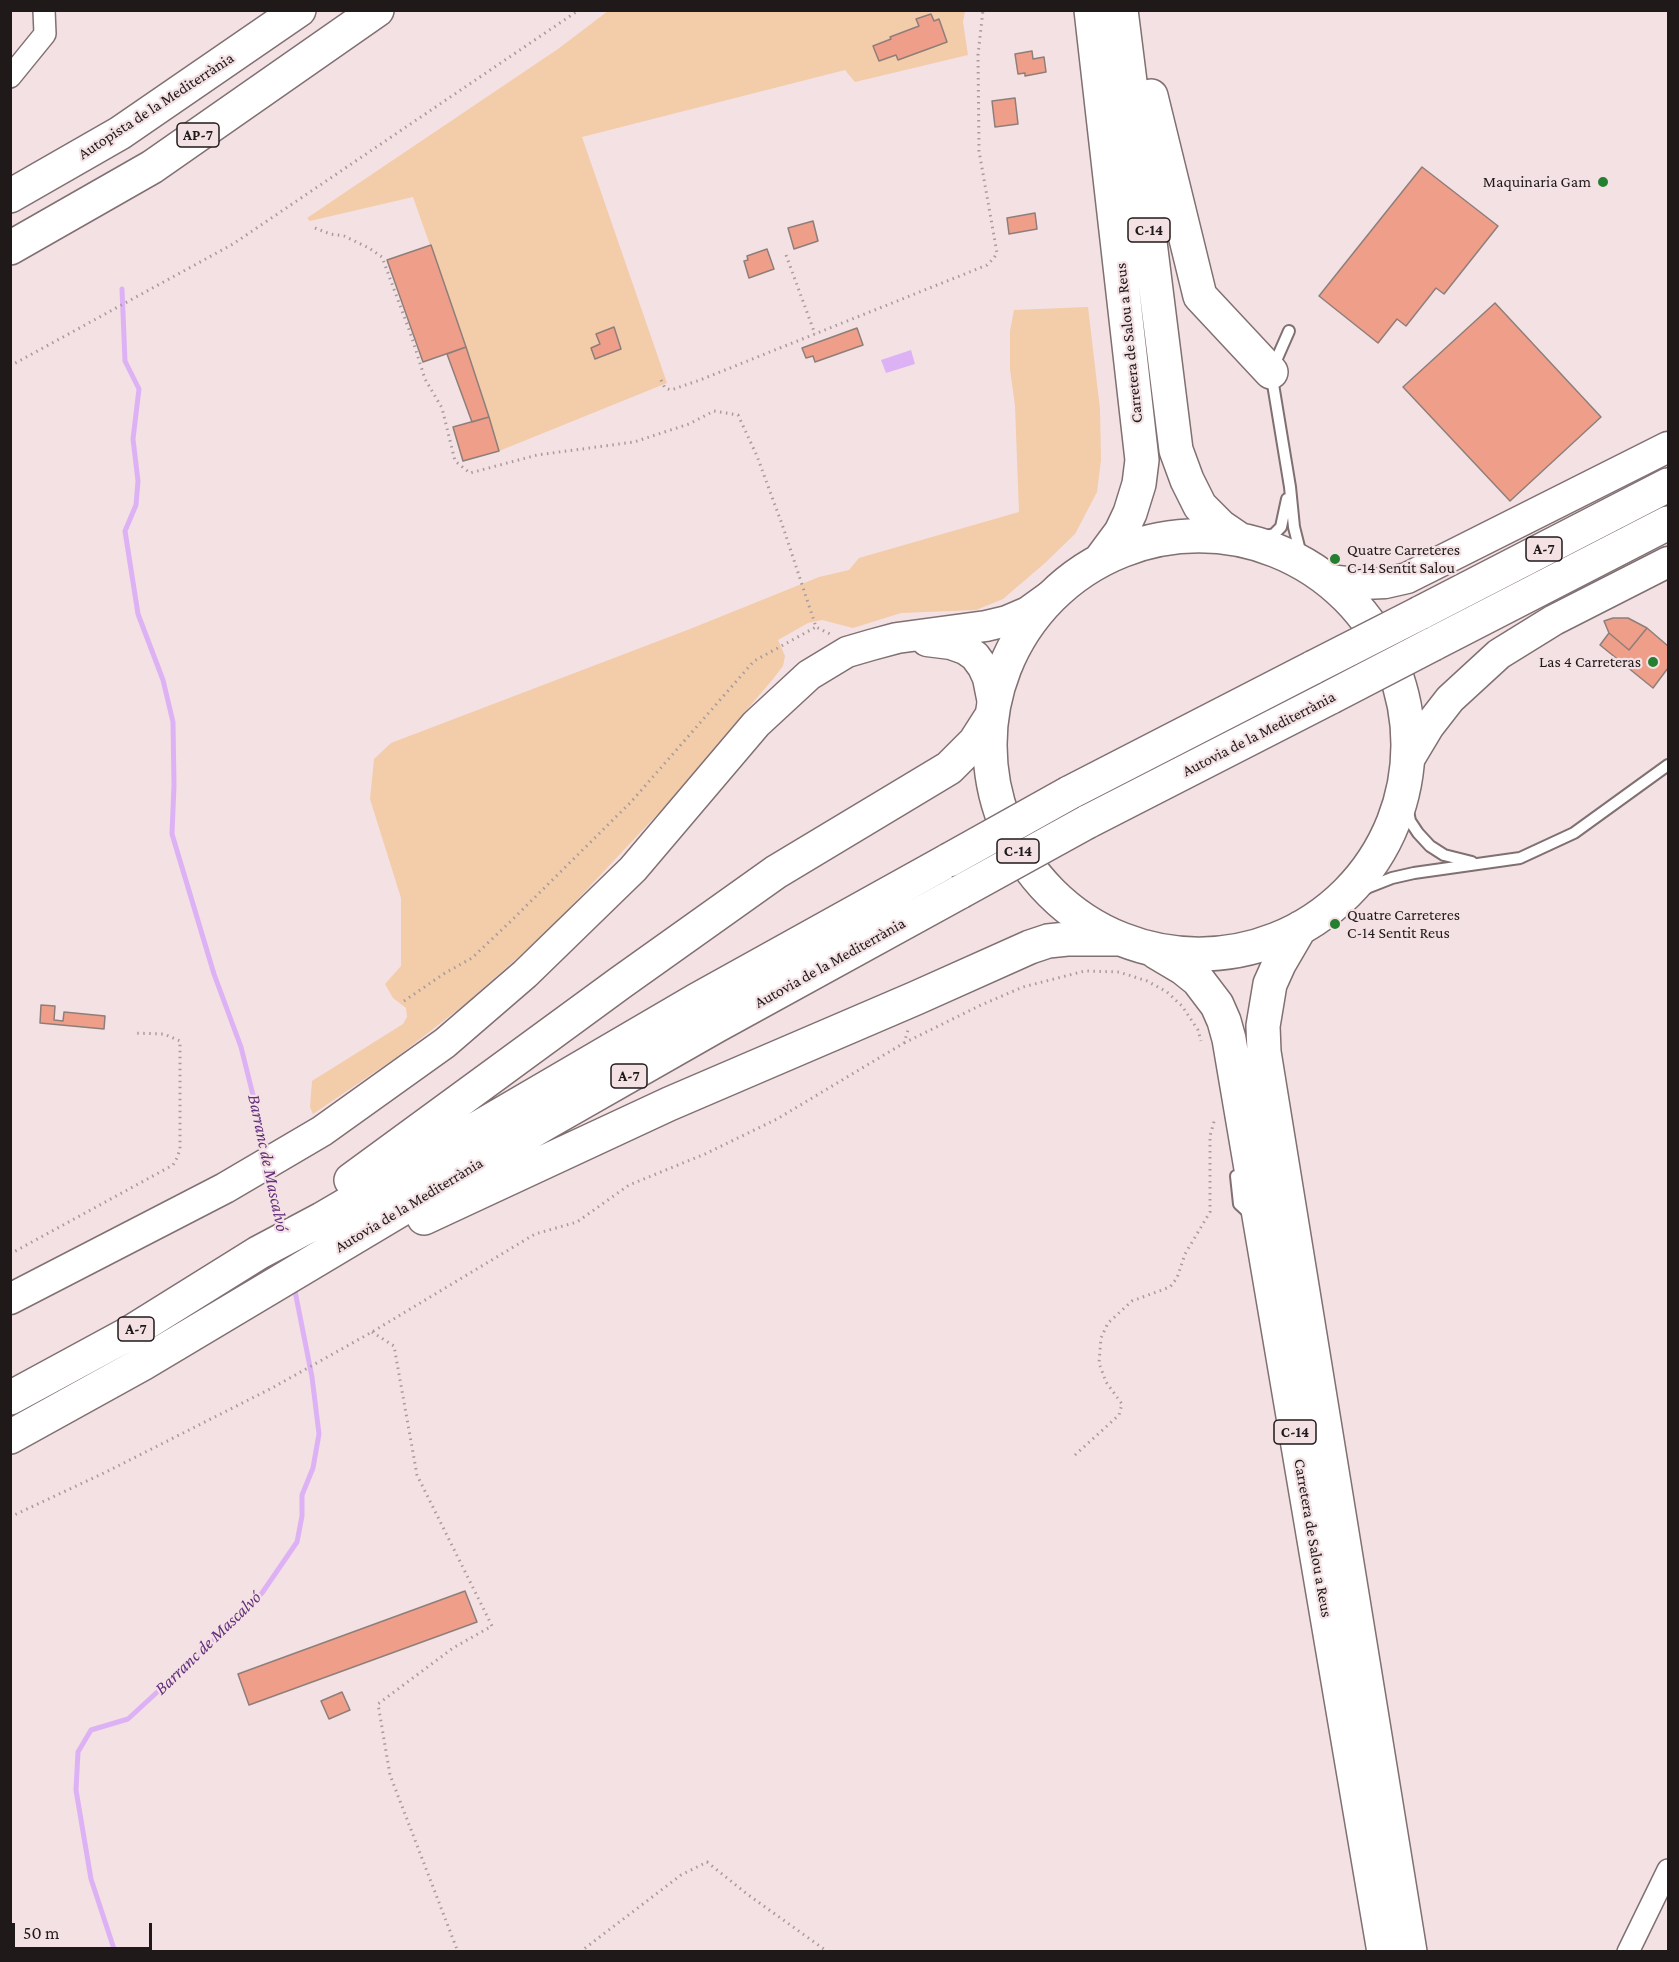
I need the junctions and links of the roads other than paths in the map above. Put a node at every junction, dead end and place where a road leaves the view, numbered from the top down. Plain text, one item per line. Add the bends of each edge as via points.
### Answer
1 (44, 10) edge
2 (299, 10) edge
3 (377, 10) edge
4 (1091, 10) edge
5 (1121, 10) edge
6 (1131, 10) edge
7 (10, 77) edge
8 (10, 196) edge
9 (10, 248) edge
10 (1289, 331) dead end
11 (1271, 372) junction
12 (1668, 447) edge
13 (1668, 485) edge
14 (1290, 487) junction
15 (1668, 523) edge
16 (1243, 540) junction
17 (1101, 560) junction
18 (1668, 561) edge
19 (1321, 574) junction
20 (1053, 594) junction
21 (897, 638) junction
22 (992, 710) junction
23 (1668, 765) edge
24 (1406, 776) junction
25 (1479, 864) junction
26 (1334, 905) junction
27 (1300, 928) junction
28 (1134, 943) junction
29 (1235, 1160) dead end
30 (321, 1210) junction
31 (1260, 1224) junction
32 (285, 1281) junction
33 (10, 1299) edge
34 (10, 1398) edge
35 (10, 1437) edge
36 (1668, 1870) edge
37 (1384, 1952) edge
38 (1410, 1952) edge
39 (1628, 1952) edge

1 - 7 street via 45,34
2 - 8 highway, Autopista de la Mediterrània / AP-7 via 120,134
3 - 9 highway, AP-7 via 152,167
4 - 17 highway, Carretera de Salou a Reus / C-14 via 1142,460 1130,513 1122,532
5 - 16 highway, C-14 via 1176,450 1200,506 1220,526
6 - 11 highway via 1200,296
10 - 11 lane
11 - 14 lane
12 - 19 street via 1407,578 1363,584
13 - 30 highway, Autovia de la Mediterrània / A-7, bridge via 1069,793
14 - 16 lane via 1281,527 1274,534
14 - 19 lane via 1300,551
15 - 32 highway, Autovia de la Mediterrània / A-7, bridge via 1087,822 543,1124
16 - 17 highway, C-14 via 1203,535 1168,538 1134,546
16 - 19 highway, C-14 via 1292,557
17 - 20 highway, C-14
18 - 24 street via 1554,620 1499,654 1450,699 1429,726
19 - 24 highway, C-14 via 1370,622 1393,665 1409,731
20 - 21 street via 1007,621
20 - 22 highway, C-14 via 1014,644
21 - 22 street via 951,644 975,656 988,678
21 - 33 street via 847,652 809,675 756,724 633,868 525,974 445,1043 322,1131 225,1188
22 - 28 highway, C-14 via 989,752 993,786 1018,851 1063,904 1091,924
22 - 30 highway via 975,742 949,768 776,872
23 - 25 lane via 1574,833 1520,858
24 - 25 lane via 1410,821 1418,833 1444,855
24 - 26 highway, C-14 via 1394,824 1378,854
25 - 26 lane via 1392,878
26 - 27 highway, C-14
27 - 28 highway, C-14 via 1251,948 1225,952 1172,952
27 - 38 highway, C-14 via 1270,984 1263,1026
28 - 31 highway, Carretera de Salou a Reus / C-14 via 1183,968 1217,1005 1229,1039 1240,1132
28 - 32 highway via 1067,939 1039,944 669,1104 445,1207 356,1254
29 - 31 lane via 1239,1204
30 - 34 highway, Autovia de la Mediterrània / A-7 via 128,1334
31 - 37 highway, Carretera de Salou a Reus / C-14
32 - 35 highway, Autovia de la Mediterrània / A-7
36 - 39 street

